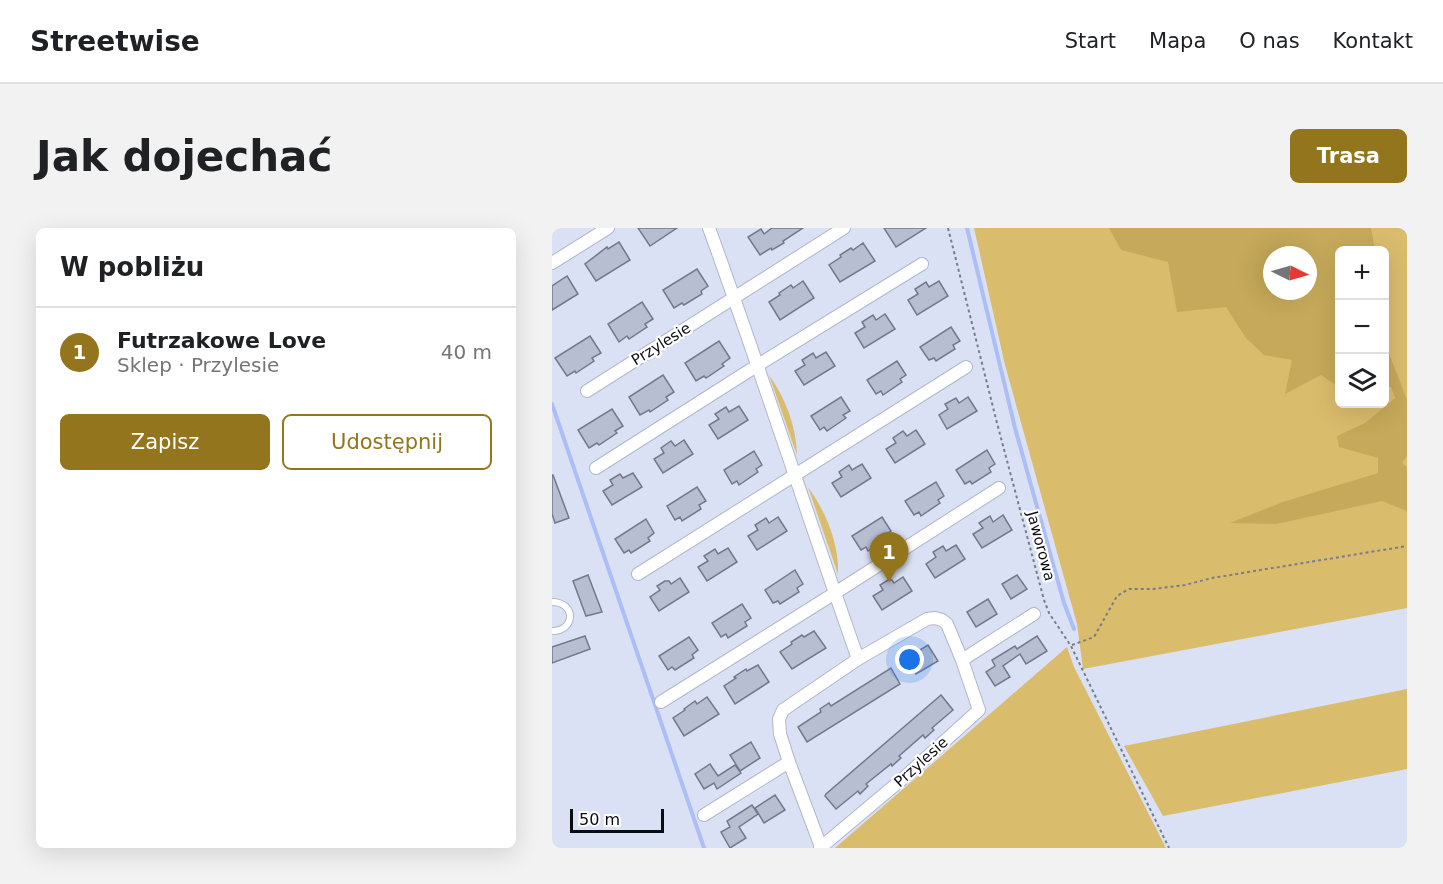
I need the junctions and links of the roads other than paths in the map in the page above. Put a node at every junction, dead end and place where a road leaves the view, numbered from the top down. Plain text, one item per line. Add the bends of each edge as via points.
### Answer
1 (608, 228) edge
2 (844, 228) edge
3 (713, 230) edge
4 (552, 263) edge
5 (922, 264) dead end
6 (734, 297) junction
7 (758, 366) junction
8 (966, 367) dead end
9 (587, 391) dead end
10 (596, 468) dead end
11 (795, 476) junction
12 (999, 488) dead end
13 (638, 574) dead end
14 (835, 593) junction
15 (552, 602) edge
16 (1034, 614) dead end
17 (552, 631) edge
18 (858, 659) junction
19 (962, 660) junction
20 (661, 702) dead end
21 (789, 762) junction
22 (704, 815) dead end
23 (821, 848) edge

1 - 4 street
2 - 6 street, Przylesie
3 - 6 street
5 - 7 street
6 - 7 street
6 - 9 street, Przylesie
7 - 10 street
7 - 11 street
8 - 11 street
11 - 13 street
11 - 14 street
12 - 14 street
14 - 18 street
14 - 20 street
15 - 17 lane via 563,604 570,616 562,629
16 - 19 street
18 - 19 street, Przylesie via 935,618 947,624
18 - 21 street, Przylesie via 780,714 780,734
19 - 23 street, Przylesie via 979,710
21 - 22 street
21 - 23 street, Przylesie

